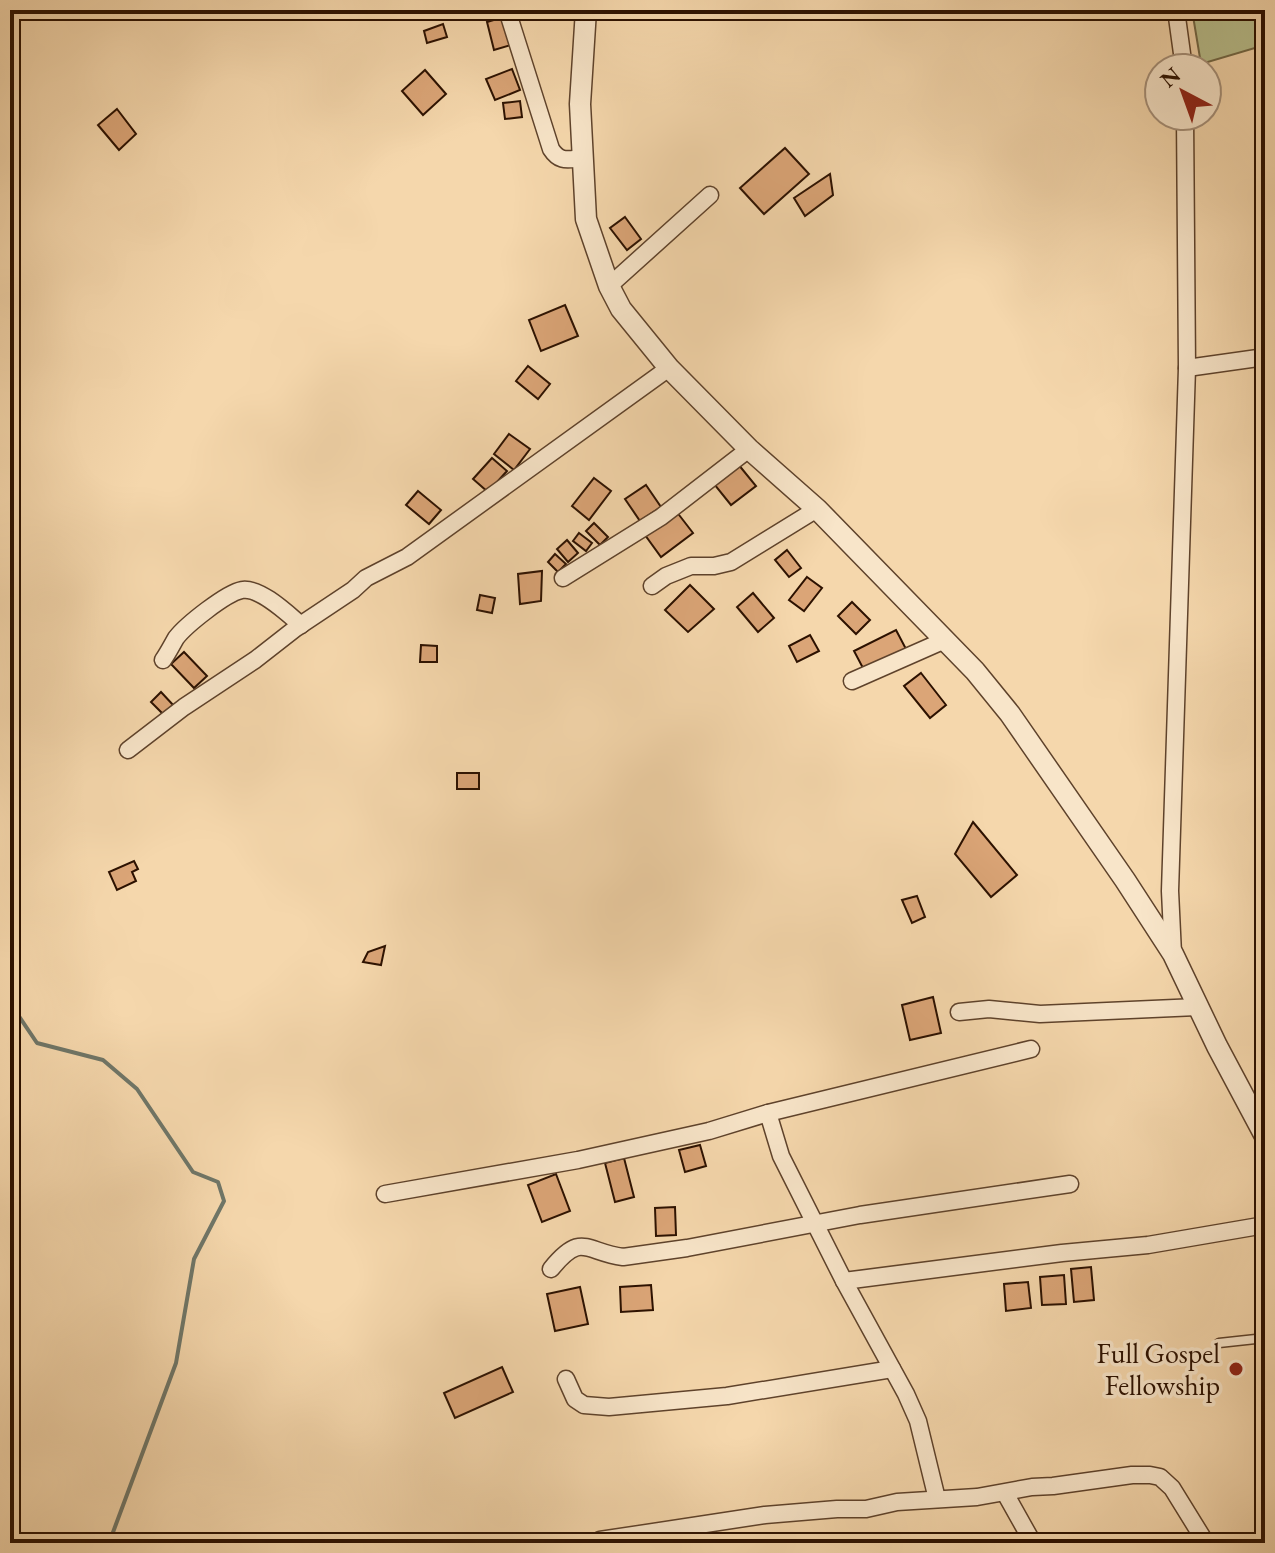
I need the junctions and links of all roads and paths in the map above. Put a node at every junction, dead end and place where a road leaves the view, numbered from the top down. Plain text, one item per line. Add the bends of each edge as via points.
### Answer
1 (507, 10) edge
2 (586, 10) edge
3 (1176, 10) edge
4 (1182, 52) edge
5 (1185, 132) edge
6 (583, 158) junction
7 (710, 195) dead end
8 (609, 286) junction
9 (1265, 357) edge
10 (669, 368) junction
11 (1187, 368) junction
12 (749, 449) junction
13 (817, 509) junction
14 (563, 578) dead end
15 (652, 586) dead end
16 (301, 625) junction
17 (945, 640) junction
18 (163, 660) dead end
19 (852, 681) dead end
20 (128, 750) dead end
21 (1173, 954) junction
22 (1197, 1007) junction
23 (959, 1012) dead end
24 (1031, 1049) dead end
25 (768, 1113) junction
26 (1265, 1136) edge
27 (1070, 1184) dead end
28 (385, 1194) dead end
29 (815, 1223) junction
30 (1265, 1225) edge
31 (551, 1269) dead end
32 (844, 1281) junction
33 (1265, 1338) edge
34 (1219, 1343) dead end
35 (892, 1369) junction
36 (566, 1379) dead end
37 (1005, 1493) junction
38 (937, 1499) junction
39 (595, 1543) edge
40 (1033, 1543) edge
41 (1206, 1543) edge

1 - 6 street via 551,149 561,159
2 - 6 street via 580,104
3 - 4 street
5 - 11 street
6 - 8 street via 586,219
7 - 8 street
8 - 10 street
9 - 11 street
10 - 12 street
10 - 16 street via 407,557 366,578
11 - 21 street via 1170,891
12 - 13 street
12 - 14 street via 661,517
13 - 15 street via 731,562 691,566
13 - 17 street
16 - 18 street via 274,602 243,590 195,619
16 - 20 street
17 - 19 street
17 - 21 street via 1010,714
21 - 22 street
22 - 23 street
22 - 26 street
24 - 25 street
25 - 28 street via 578,1160
25 - 29 street via 781,1156
27 - 29 street
29 - 31 street via 623,1257 585,1245 565,1253
29 - 32 street
30 - 32 street via 1148,1245
32 - 35 street
33 - 34 lane
35 - 36 street via 727,1396 609,1407 584,1405
35 - 38 street via 918,1421
37 - 38 street
37 - 40 street
37 - 41 street via 1132,1475 1160,1477
38 - 39 street via 751,1517

